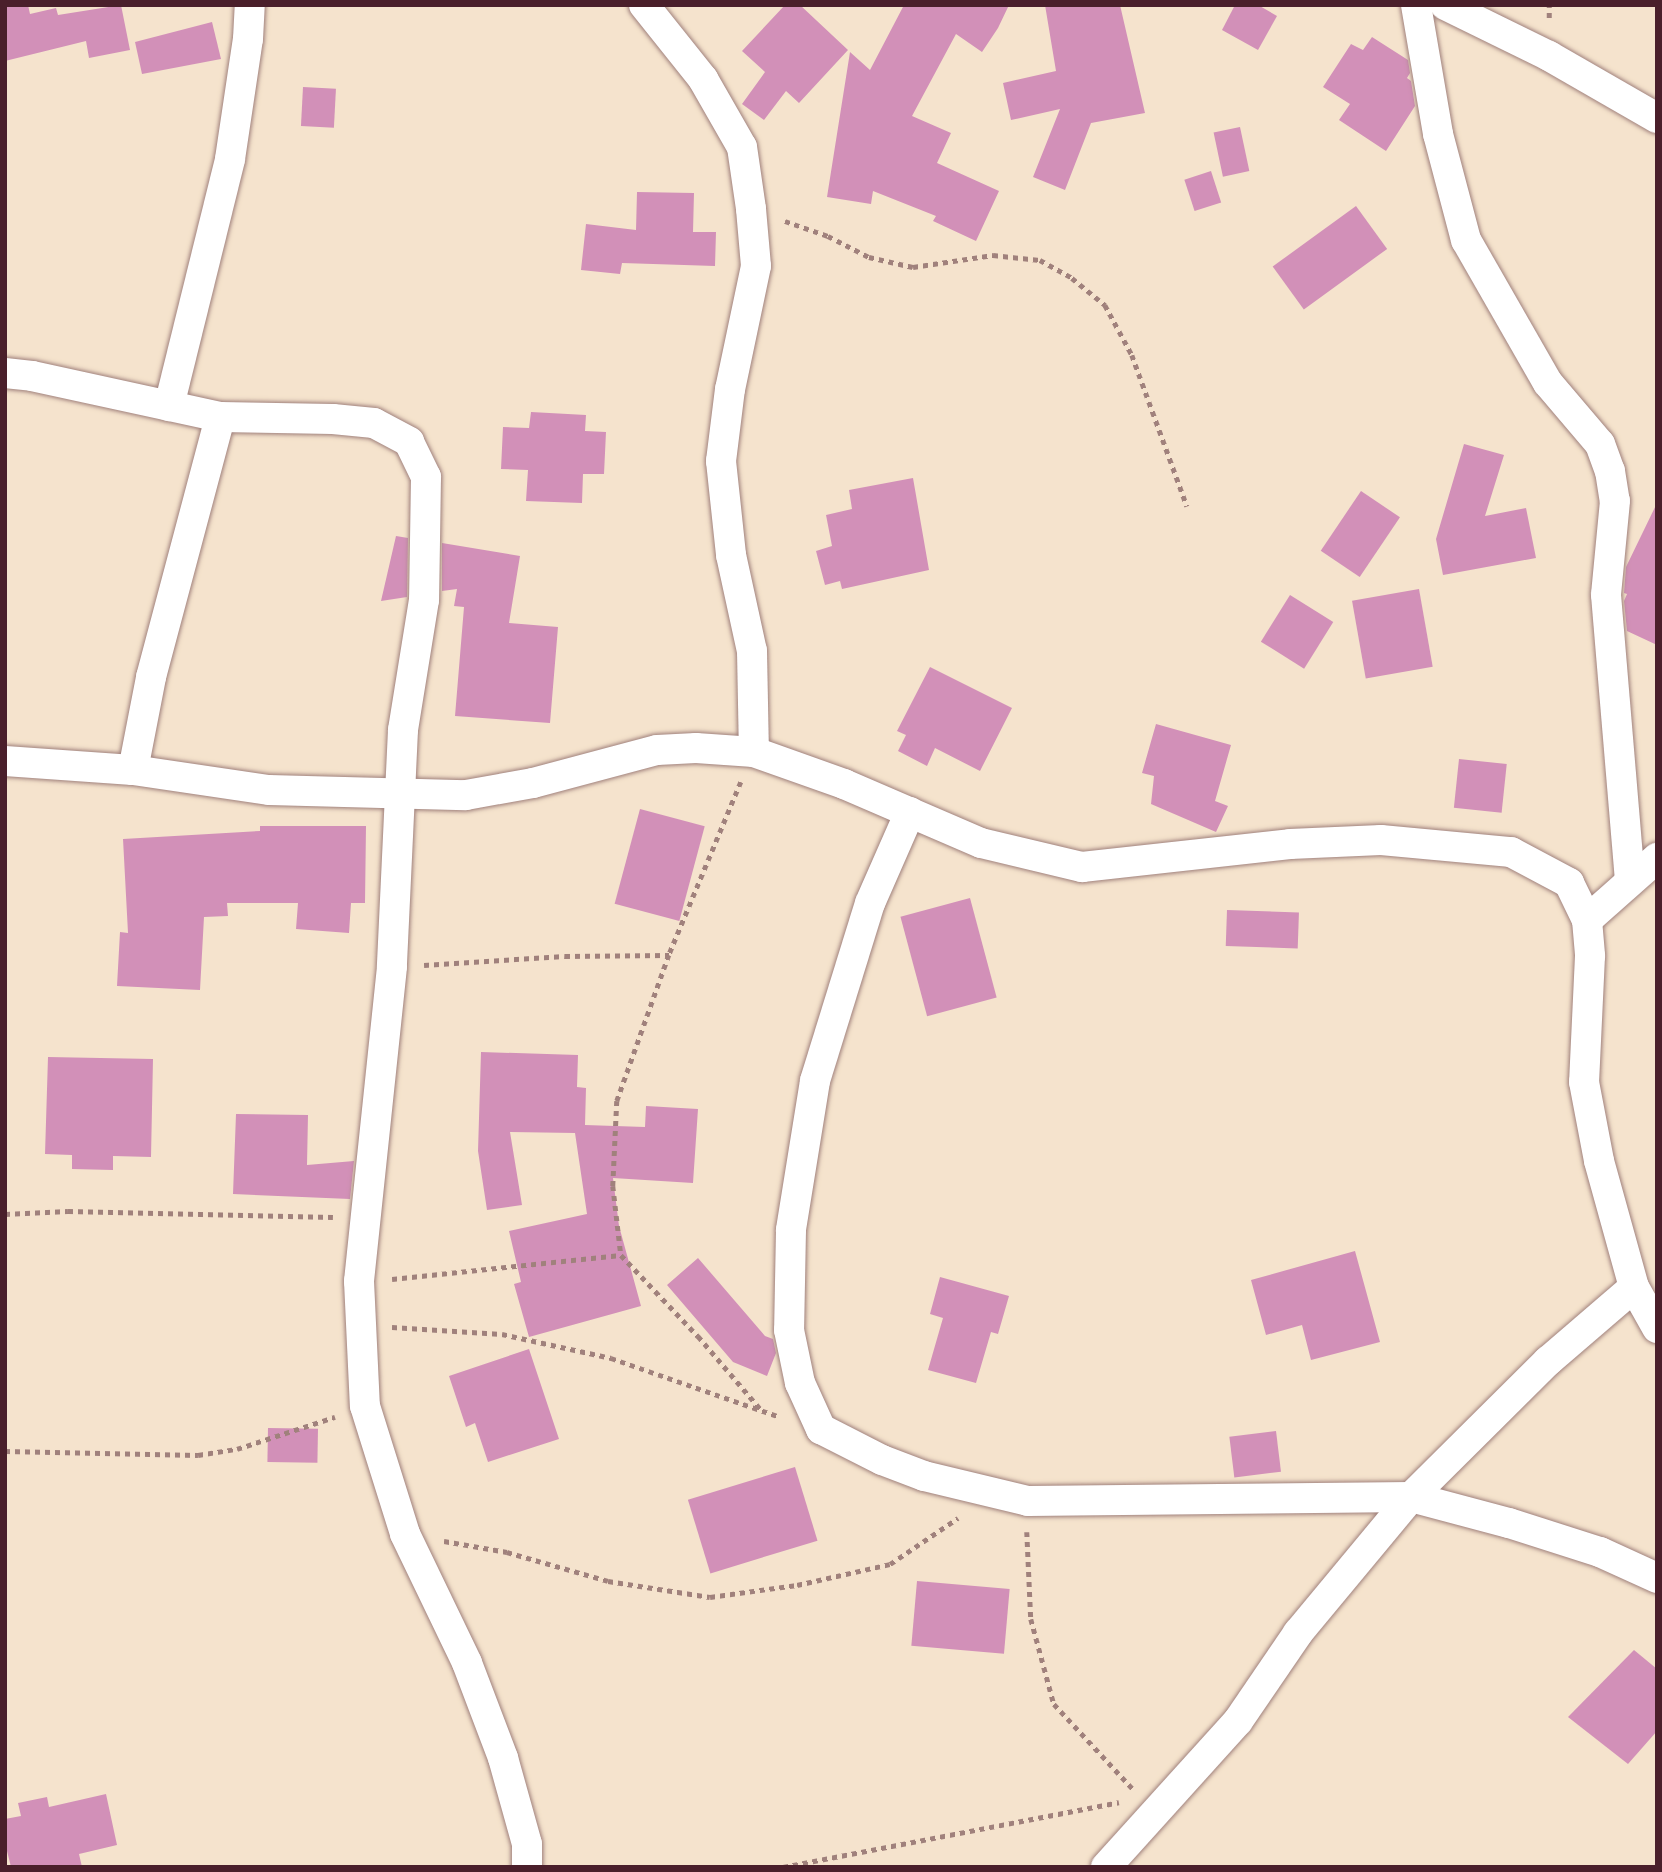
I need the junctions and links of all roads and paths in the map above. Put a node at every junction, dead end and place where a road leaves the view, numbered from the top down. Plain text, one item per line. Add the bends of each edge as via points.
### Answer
1 (250, 5) edge
2 (1416, 5) edge
3 (1445, 5) edge
4 (658, 13) edge
5 (1657, 118) edge
6 (751, 209) junction
7 (5, 373) edge
8 (169, 406) junction
9 (220, 417) junction
10 (1187, 506) dead end
11 (754, 752) junction
12 (5, 761) edge
13 (132, 770) junction
14 (400, 792) junction
15 (910, 812) junction
16 (1657, 858) edge
17 (1630, 881) junction
18 (1587, 920) junction
19 (669, 955) junction
20 (392, 967) junction
21 (5, 1214) edge
22 (365, 1217) junction
23 (621, 1255) junction
24 (359, 1281) junction
25 (1634, 1287) junction
26 (360, 1325) junction
27 (1657, 1328) edge
28 (365, 1406) junction
29 (763, 1412) junction
30 (821, 1429) junction
31 (5, 1451) edge
32 (993, 1494) junction
33 (1411, 1497) junction
34 (1028, 1501) junction
35 (405, 1534) junction
36 (1657, 1578) edge
37 (1177, 1791) junction
38 (1141, 1798) junction
39 (527, 1867) edge
40 (783, 1867) edge
41 (1106, 1867) edge

1 - 8 street via 230,159
2 - 17 street via 1438,134 1466,240 1548,383 1600,444 1610,471 1615,501 1606,595
3 - 5 street via 1549,56
4 - 6 street via 704,79 741,147
6 - 10 path via 828,236 869,257 913,267 993,255 1040,260 1072,278 1105,305 1132,355
6 - 11 street via 756,266 730,389 721,461 731,555 752,651
7 - 8 street
8 - 9 street
9 - 13 street via 151,677
9 - 14 street via 374,423 409,442 426,477 424,600 403,730
11 - 14 street via 657,750 533,783 466,795
11 - 15 street
11 - 19 path
12 - 13 street
13 - 14 street via 270,790
14 - 20 street
15 - 18 street via 981,844 1082,867 1290,844 1381,840 1511,852 1569,883
15 - 30 street via 870,903 815,1081 790,1230 789,1329 800,1383
16 - 17 street
17 - 18 street
18 - 25 street via 1590,956 1584,1082 1599,1161
19 - 20 path via 565,956
19 - 23 path via 617,1101 613,1186
20 - 22 street
21 - 22 path
22 - 24 street
23 - 24 path
23 - 29 path
24 - 26 street
25 - 27 street
25 - 33 street via 1548,1361
26 - 28 street
26 - 29 path via 526,1339 611,1358
28 - 31 path via 237,1449 198,1455
28 - 35 street
29 - 30 path
30 - 32 street via 903,1468
32 - 34 street
32 - 35 path via 890,1564 797,1586 710,1597 608,1581 507,1552
33 - 34 street
33 - 36 street via 1600,1552
33 - 37 street via 1298,1633 1238,1721
34 - 38 path via 1031,1619 1054,1704
35 - 39 street via 467,1663 503,1758 527,1844
37 - 38 path
37 - 41 street
38 - 40 path

